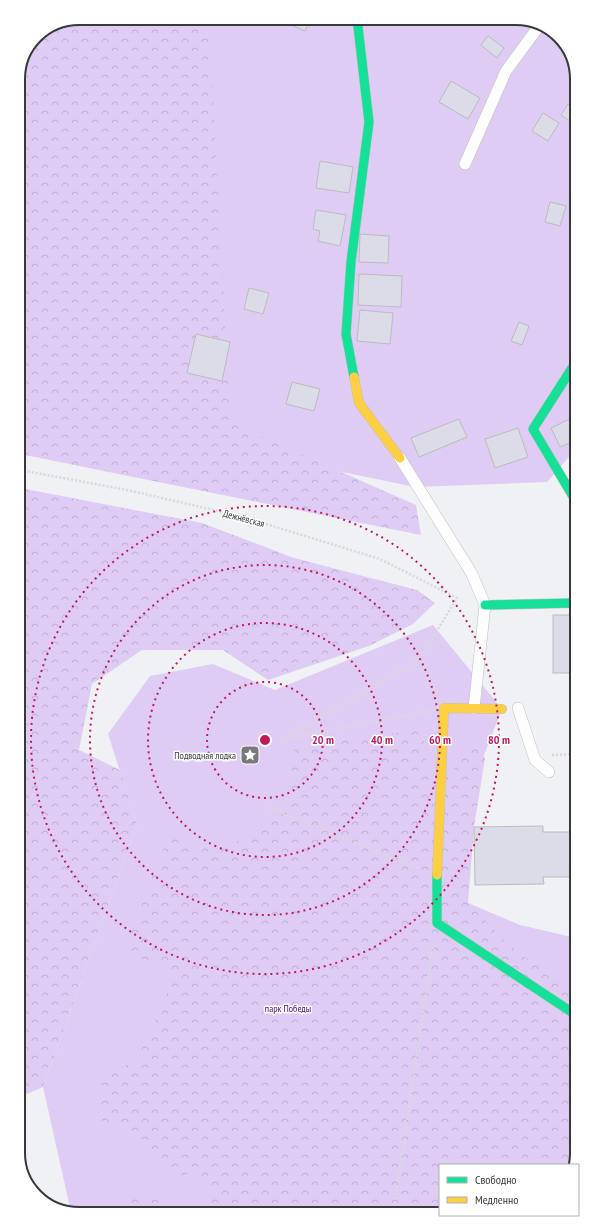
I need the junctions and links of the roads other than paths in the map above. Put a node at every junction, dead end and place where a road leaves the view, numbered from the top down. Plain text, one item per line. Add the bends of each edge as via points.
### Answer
1 (358, 25) edge
2 (537, 30) edge
3 (465, 164) dead end
4 (570, 371) edge
5 (400, 458) joint
6 (570, 491) edge
7 (570, 604) edge
8 (485, 605) junction
9 (474, 708) junction
10 (518, 708) dead end
11 (502, 709) dead end
12 (549, 772) dead end
13 (570, 1011) edge

1 - 5 street via 369,122 351,262 346,334 359,403
2 - 3 lane via 506,71
4 - 6 street via 533,429
5 - 8 lane via 472,574
7 - 8 street
8 - 9 lane
9 - 11 street
9 - 13 street via 444,708 437,923
10 - 12 lane via 535,760

